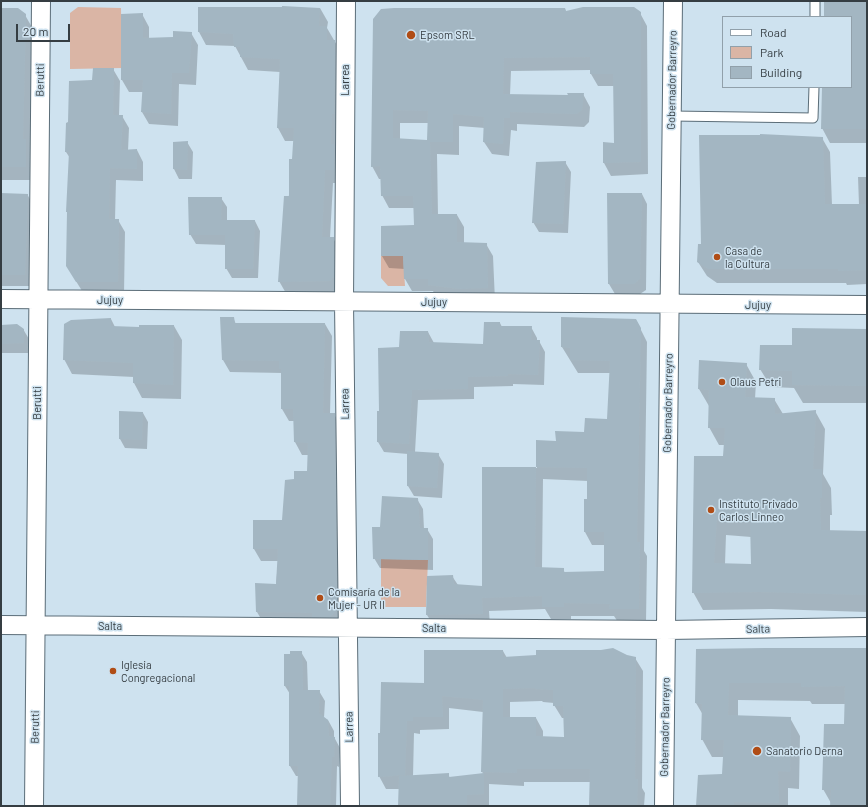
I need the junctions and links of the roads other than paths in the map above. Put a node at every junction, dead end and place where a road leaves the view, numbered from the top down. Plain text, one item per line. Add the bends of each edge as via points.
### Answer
1 (41, 1) edge
2 (346, 1) edge
3 (673, 1) edge
4 (815, 1) edge
5 (815, 16) edge
6 (814, 88) edge
7 (672, 116) junction
8 (1, 299) edge
9 (38, 299) junction
10 (344, 302) junction
11 (670, 304) junction
12 (867, 305) edge
13 (1, 625) edge
14 (36, 625) junction
15 (867, 627) edge
16 (347, 628) junction
17 (666, 630) junction
18 (34, 806) edge
19 (350, 806) edge
20 (664, 806) edge

1 - 9 street, Berutti
2 - 10 street, Larrea
3 - 7 street, Gobernador Barreyro
4 - 5 lane
6 - 7 lane via 813,118
7 - 11 street, Gobernador Barreyro
8 - 9 street, Jujuy
9 - 10 street, Jujuy
9 - 14 street, Berutti
10 - 11 street, Jujuy
10 - 16 street, Larrea
11 - 12 street, Jujuy
11 - 17 street, Gobernador Barreyro
13 - 14 street, Salta
14 - 16 street, Salta
14 - 18 street, Berutti
15 - 17 street, Salta
16 - 17 street, Salta
16 - 19 street, Larrea
17 - 20 street, Gobernador Barreyro

